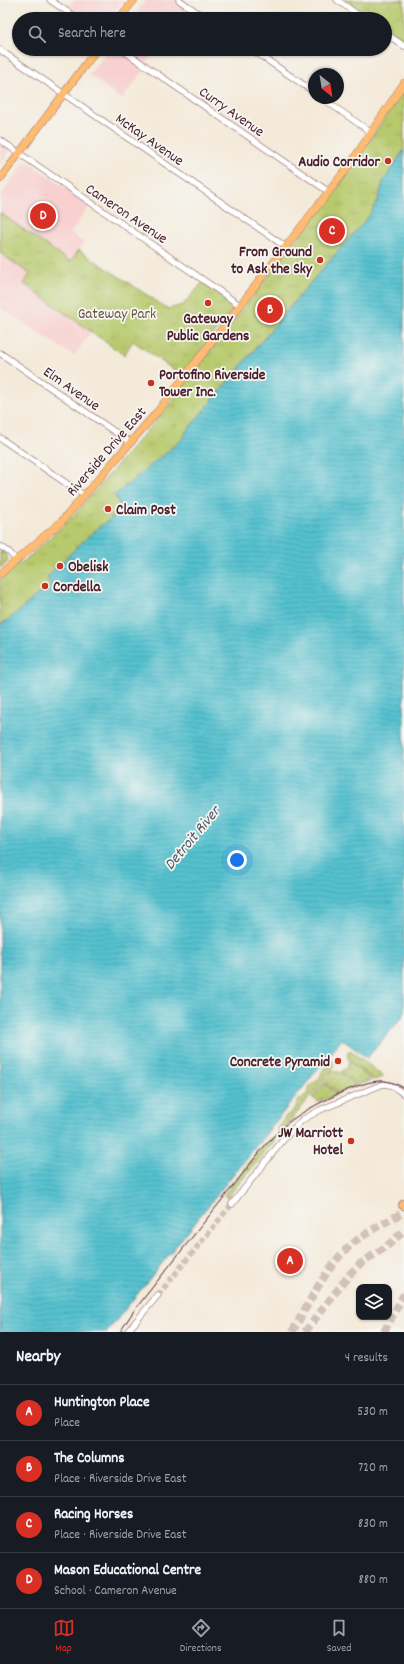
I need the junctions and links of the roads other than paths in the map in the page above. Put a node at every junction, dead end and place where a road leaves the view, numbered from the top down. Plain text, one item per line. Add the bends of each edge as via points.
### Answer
1 (50, 0) edge
2 (134, 0) edge
3 (179, 0) edge
4 (337, 0) edge
5 (68, 12) edge
6 (125, 12) edge
7 (197, 12) edge
8 (354, 12) edge
9 (392, 38) edge
10 (404, 46) edge
11 (0, 50) edge
12 (92, 56) edge
13 (131, 56) edge
14 (261, 56) edge
15 (404, 83) edge
16 (308, 88) edge
17 (64, 94) junction
18 (331, 104) edge
19 (372, 133) junction
20 (0, 140) edge
21 (19, 153) junction
22 (0, 179) edge
23 (329, 192) junction
24 (286, 247) junction
25 (241, 306) junction
26 (0, 353) edge
27 (0, 438) edge
28 (131, 443) junction
29 (84, 496) junction
30 (0, 546) edge
31 (17, 561) junction
32 (0, 574) edge
33 (404, 1094) edge
34 (232, 1204) tunnel mouth
35 (158, 1295) tunnel mouth
36 (127, 1332) edge

1 - 5 street
2 - 6 main road
3 - 7 street
4 - 8 street
9 - 10 street
11 - 17 street, McKay Avenue
12 - 17 main road
13 - 23 street, Curry Avenue
14 - 16 street
15 - 19 main road, Riverside Drive East
17 - 21 main road
17 - 24 street, McKay Avenue
18 - 19 street
19 - 23 main road, Riverside Drive East
20 - 21 street, Cameron Avenue
21 - 22 main road
21 - 25 street, Cameron Avenue
23 - 24 main road, Riverside Drive East
24 - 25 main road, Riverside Drive East
25 - 28 main road, Riverside Drive East
26 - 28 street, Elm Avenue
27 - 29 street
28 - 29 main road, Riverside Drive East
29 - 31 main road, Riverside Drive East via 61,522
30 - 31 street
31 - 32 main road, Riverside Drive East
33 - 34 street via 394,1086 380,1085 302,1120
35 - 36 street

